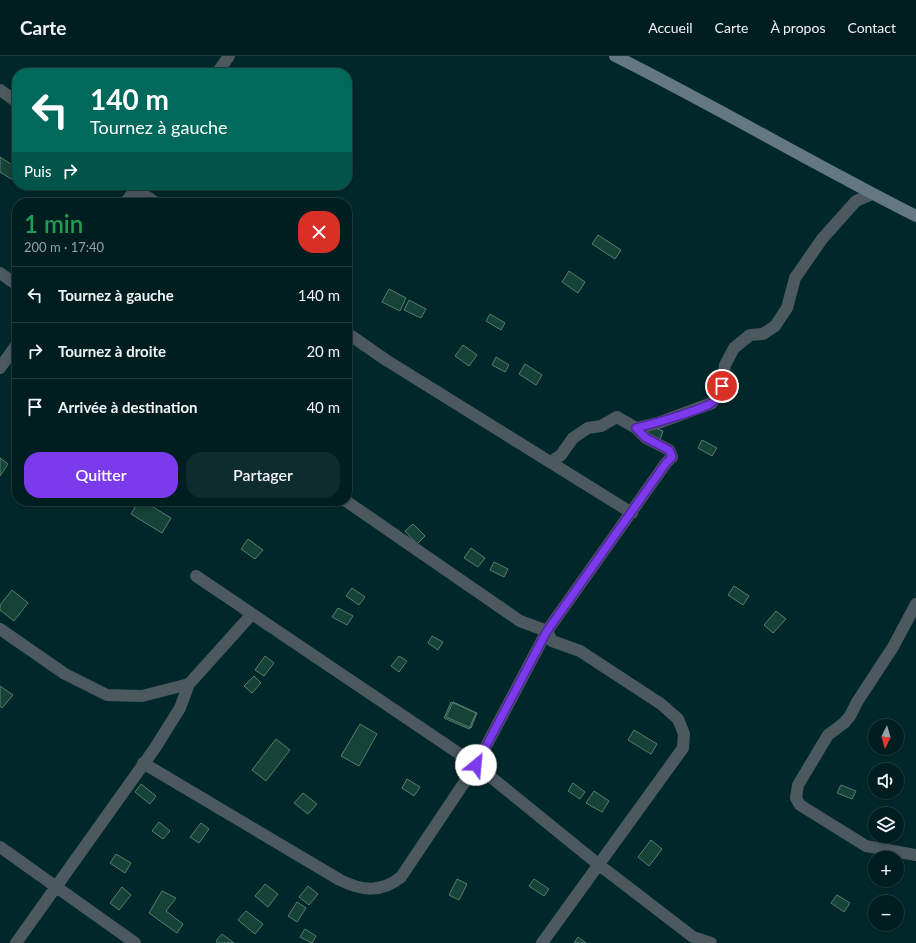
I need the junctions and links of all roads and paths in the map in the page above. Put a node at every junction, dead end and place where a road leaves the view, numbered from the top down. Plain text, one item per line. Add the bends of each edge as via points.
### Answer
1 (229, 56) edge
2 (615, 56) edge
3 (221, 68) edge
4 (0, 90) edge
5 (12, 98) edge
6 (855, 184) junction
7 (140, 190) edge
8 (872, 194) junction
9 (150, 198) edge
10 (856, 201) junction
11 (916, 216) edge
12 (0, 273) edge
13 (12, 281) edge
14 (352, 336) edge
15 (12, 351) edge
16 (0, 368) edge
17 (636, 428) junction
18 (551, 462) junction
19 (352, 505) edge
20 (632, 513) junction
21 (196, 576) dead end
22 (916, 604) edge
23 (252, 614) junction
24 (0, 629) edge
25 (547, 631) junction
26 (189, 684) junction
27 (143, 763) junction
28 (476, 765) junction
29 (0, 846) edge
30 (916, 855) edge
31 (598, 864) junction
32 (56, 886) junction
33 (692, 940) edge
34 (16, 943) edge
35 (135, 943) edge
36 (542, 943) edge
37 (711, 943) edge

1 - 3 street
2 - 6 main road via 682,89
4 - 5 street
6 - 8 main road
6 - 10 street
7 - 9 street
8 - 10 street
8 - 11 main road
10 - 17 street via 822,239 796,278 787,308 775,326 763,334 750,335 734,348 725,365 722,386 712,403 658,423
12 - 13 street
14 - 18 street
15 - 16 street
17 - 18 street via 618,417 601,426 588,428 573,438 561,455
17 - 20 street via 646,438 669,450 672,457
18 - 20 street
19 - 25 street via 520,621
20 - 25 street
21 - 23 street
22 - 30 street via 893,647 856,702 850,716 828,735 798,785 796,798 800,806 866,846
23 - 26 street
23 - 28 street
24 - 26 street via 66,674 107,695 142,696
25 - 28 street
25 - 31 street via 552,641 580,651 661,704 678,719 684,734 683,748
26 - 27 street via 180,708
27 - 28 street via 340,880 356,888 374,889 390,886 401,877
27 - 32 street
28 - 31 street
29 - 32 street
31 - 33 street
31 - 36 street
32 - 34 street
32 - 35 street
33 - 37 street

